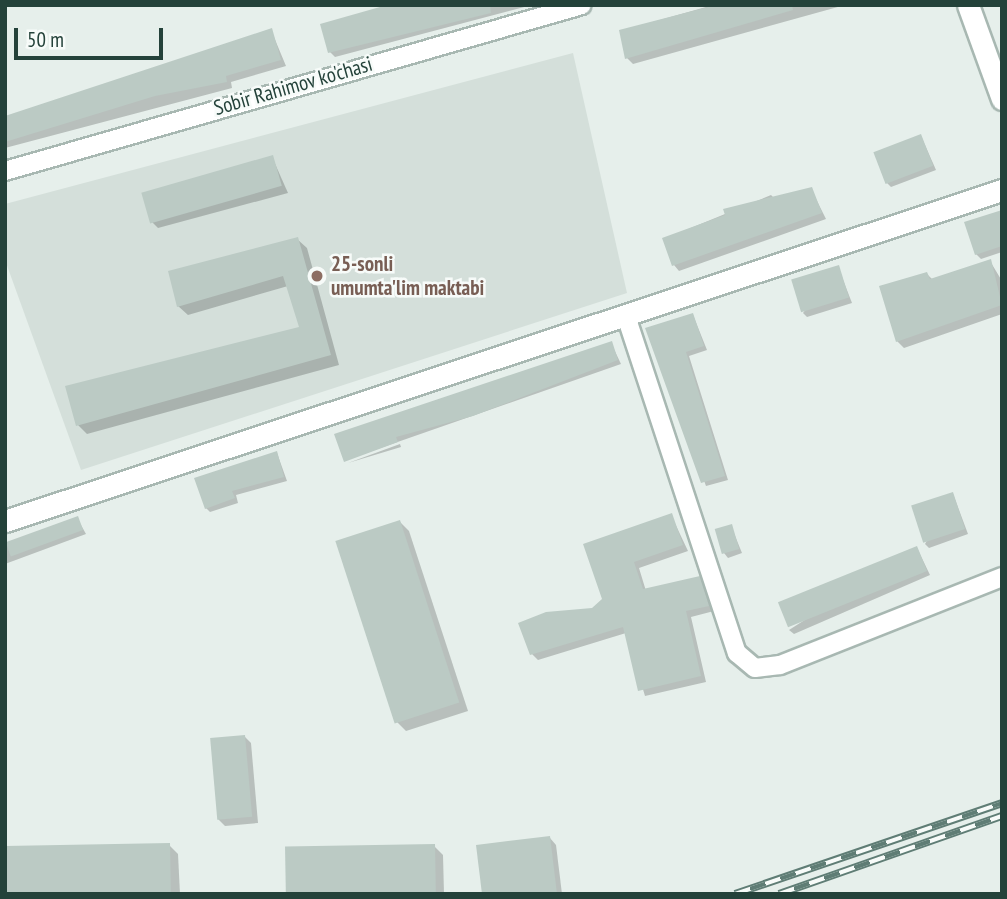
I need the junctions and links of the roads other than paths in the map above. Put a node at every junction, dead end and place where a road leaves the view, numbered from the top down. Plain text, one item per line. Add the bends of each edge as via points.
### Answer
1 (582, 5) edge
2 (968, 5) edge
3 (1002, 99) edge
4 (5, 170) edge
5 (1002, 190) edge
6 (626, 317) junction
7 (5, 521) edge
8 (1002, 577) edge

1 - 4 street, Sobir Rahimov ko'chasi
2 - 3 street
5 - 6 street
6 - 7 street
6 - 8 street via 737,653 755,668 780,665

